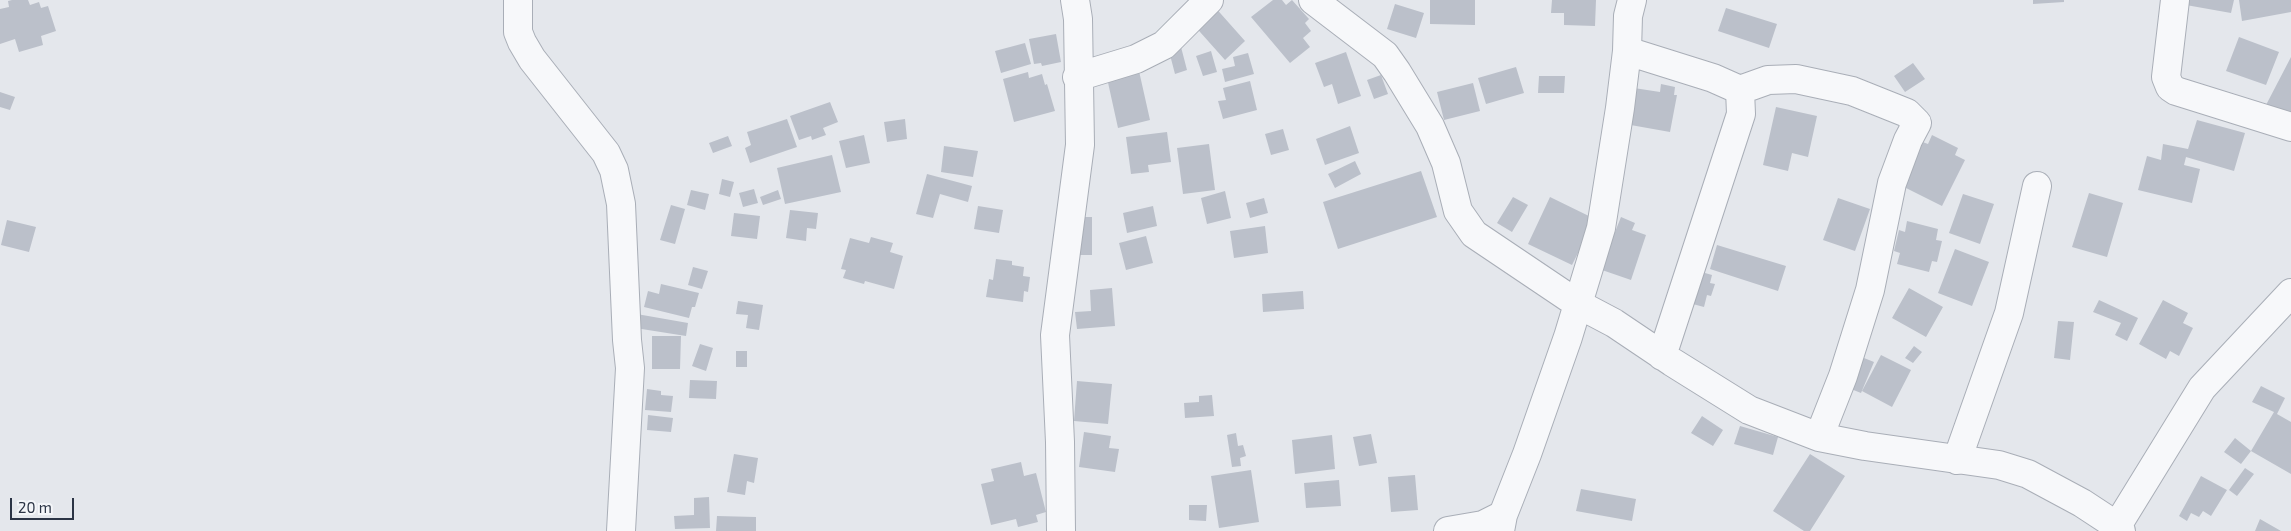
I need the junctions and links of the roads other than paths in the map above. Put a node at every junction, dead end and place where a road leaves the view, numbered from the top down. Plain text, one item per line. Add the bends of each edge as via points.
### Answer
1 (518, 0) edge
2 (1075, 0) edge
3 (1209, 0) edge
4 (1312, 0) edge
5 (1632, 0) edge
6 (2175, 0) edge
7 (1627, 51) junction
8 (1077, 77) junction
9 (1740, 90) junction
10 (2291, 127) edge
11 (2037, 186) dead end
12 (2291, 293) edge
13 (1578, 304) junction
14 (1662, 356) junction
15 (1819, 437) junction
16 (1957, 460) junction
17 (1502, 523) edge
18 (2119, 528) edge
19 (621, 531) edge
20 (1060, 531) edge
21 (1448, 531) edge

1 - 19 street via 518,32 522,42 606,153 616,178 621,204 630,368
2 - 8 street via 1078,19
3 - 8 street via 1164,46 1136,59
4 - 13 street via 1385,55 1397,72 1430,126 1446,163 1458,211 1474,234
5 - 7 street
6 - 10 street via 2166,77 2170,88
7 - 9 street via 1713,78
7 - 13 street via 1600,228
8 - 20 street via 1080,145 1055,336
9 - 14 street via 1741,114
9 - 15 street via 1768,80 1796,80 1852,91 1907,113 1917,124 1892,183 1870,290 1843,376
11 - 16 street via 2009,313
12 - 18 street via 2202,388
13 - 14 street via 1614,323
13 - 17 street
14 - 15 street via 1749,410
15 - 16 street
16 - 18 street via 1999,465 2028,474 2082,503
17 - 21 street

